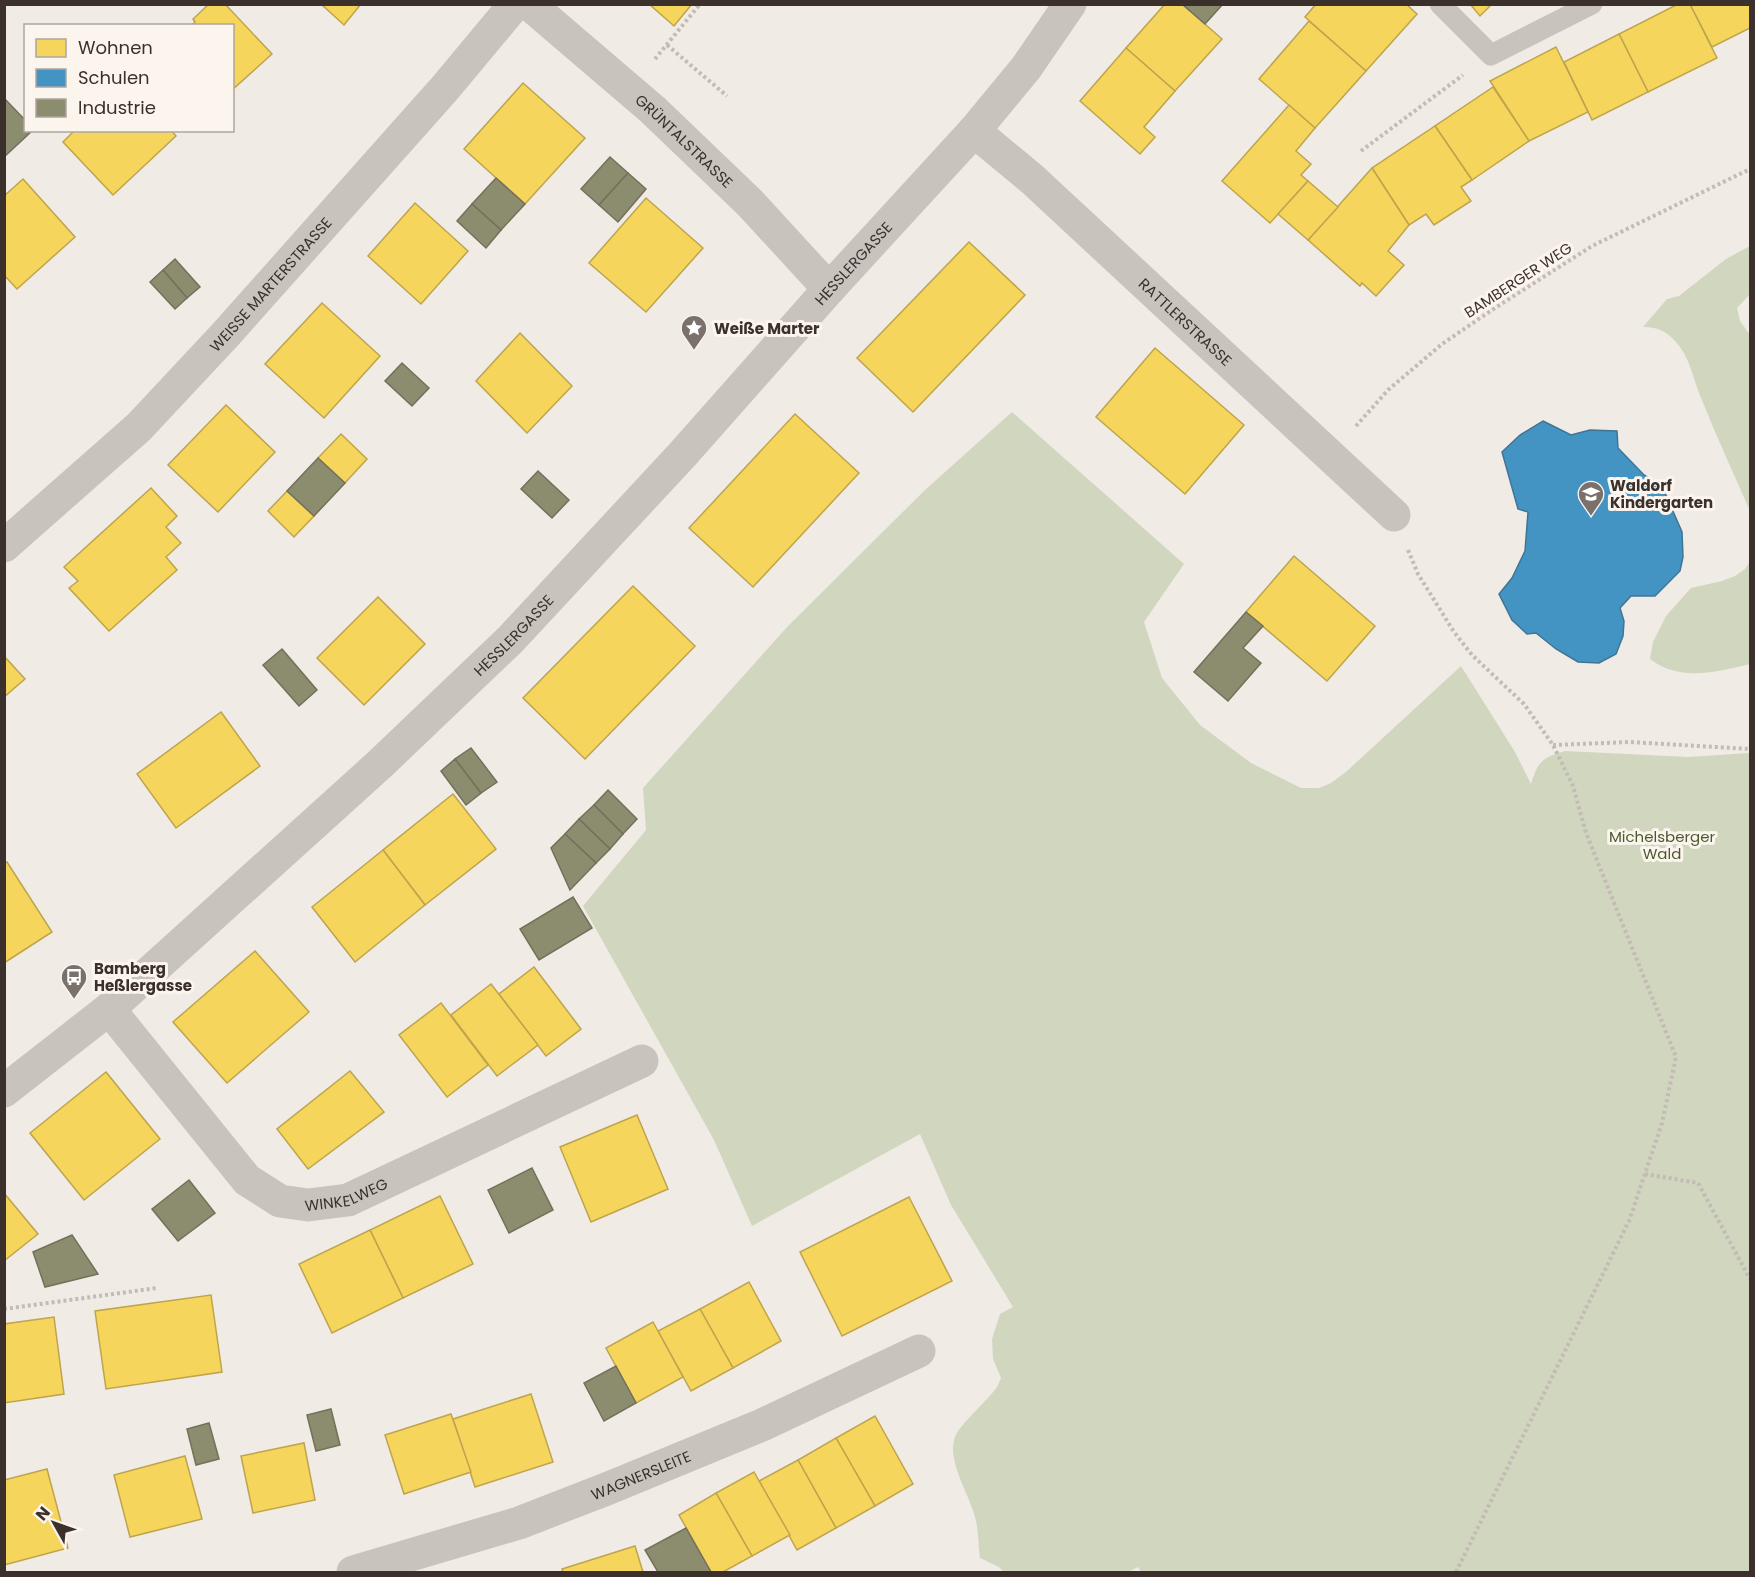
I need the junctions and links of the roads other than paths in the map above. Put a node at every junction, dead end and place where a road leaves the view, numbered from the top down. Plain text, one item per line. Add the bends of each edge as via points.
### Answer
1 (515, 4) edge
2 (529, 4) edge
3 (1070, 4) edge
4 (1440, 4) edge
5 (1593, 4) edge
6 (974, 130) junction
7 (829, 290) junction
8 (1394, 516) road end
9 (4, 546) edge
10 (109, 1010) junction
11 (642, 1060) dead end
12 (4, 1090) edge
13 (919, 1351) dead end
14 (353, 1572) edge

1 - 9 street, WEISSE MARTERSTRASSE via 445,88 139,427
2 - 7 street, GRÜNTALSTRASSE via 629,89 750,203
3 - 6 street, HESSLERGASSE via 1026,68
4 - 5 lane via 1491,55
6 - 7 street, HESSLERGASSE
6 - 8 street, RATTLERSTRASSE via 1032,179
7 - 10 street, HESSLERGASSE via 510,640
10 - 11 street, WINKELWEG via 247,1180 280,1202 308,1205 348,1200
10 - 12 street, HESSLERGASSE
13 - 14 street, WAGNERSLEITE via 762,1425 609,1488 519,1523

